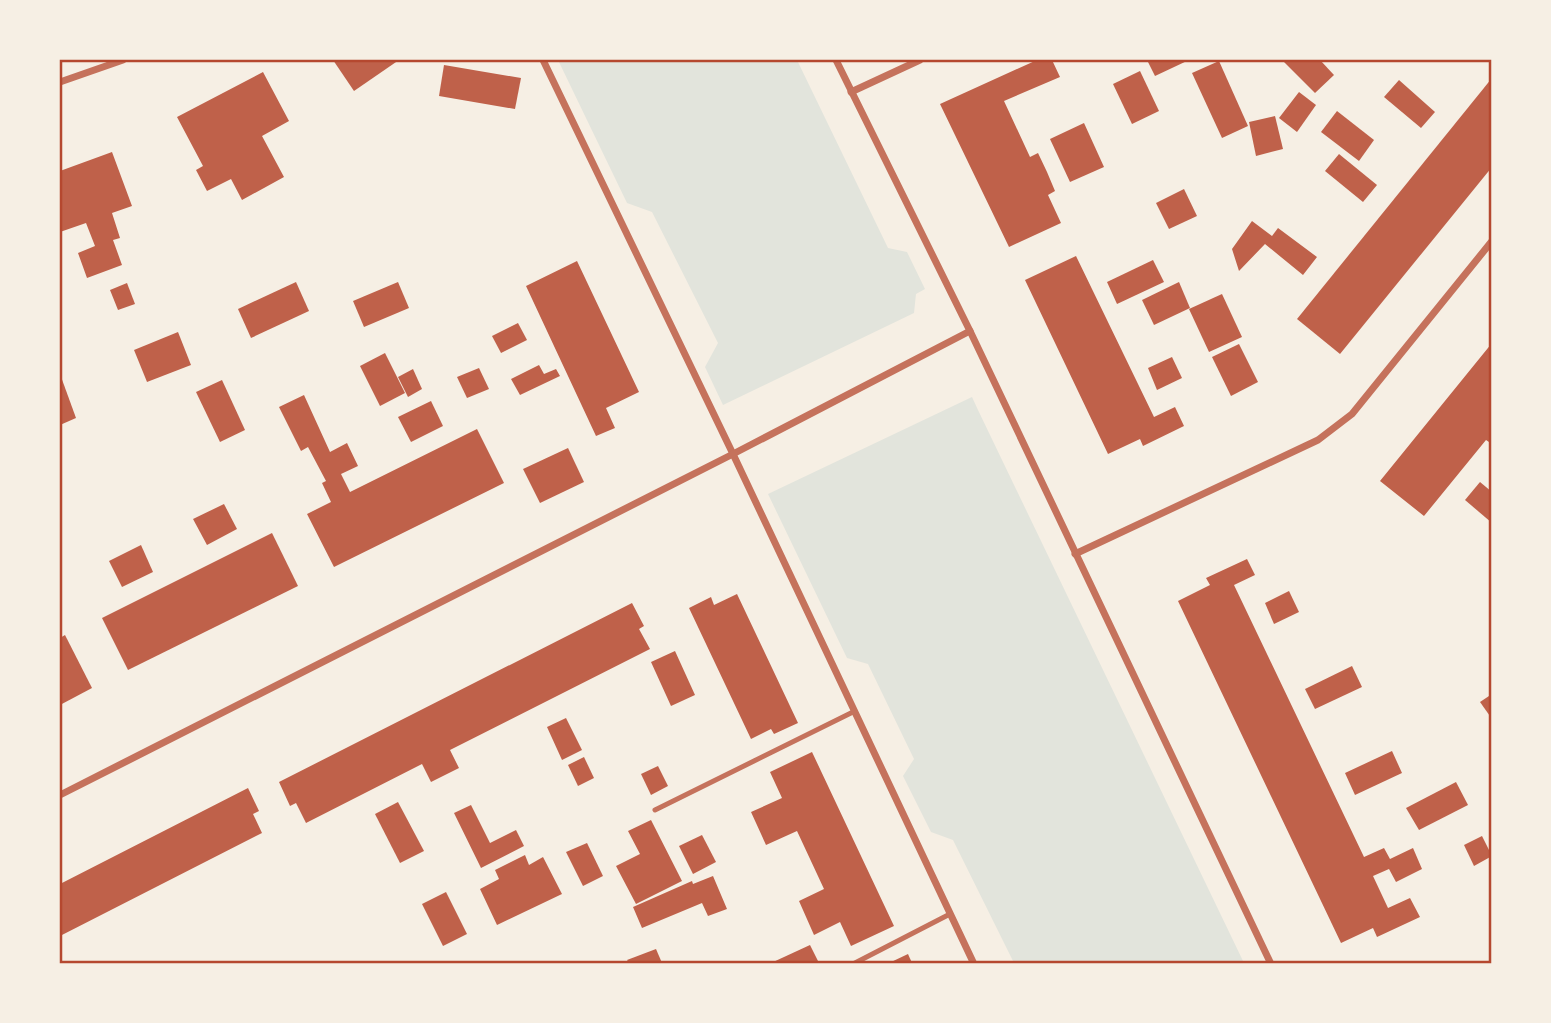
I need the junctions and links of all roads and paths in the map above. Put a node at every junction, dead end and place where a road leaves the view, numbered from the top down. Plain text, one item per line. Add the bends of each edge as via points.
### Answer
1 (123, 60) edge
2 (543, 60) edge
3 (836, 60) edge
4 (920, 60) edge
5 (60, 82) edge
6 (851, 92) junction
7 (1492, 241) edge
8 (970, 331) junction
9 (733, 454) junction
10 (1075, 554) junction
11 (855, 711) junction
12 (60, 795) edge
13 (655, 810) dead end
14 (950, 914) junction
15 (853, 964) edge
16 (974, 964) edge
17 (1271, 964) edge

1 - 5 street
2 - 9 street
3 - 6 street
4 - 6 street
6 - 8 street
7 - 10 street via 1352,414 1318,440
8 - 9 street
8 - 10 street
9 - 11 street
9 - 12 street
10 - 17 street
11 - 13 lane
11 - 14 street
14 - 15 lane
14 - 16 street

